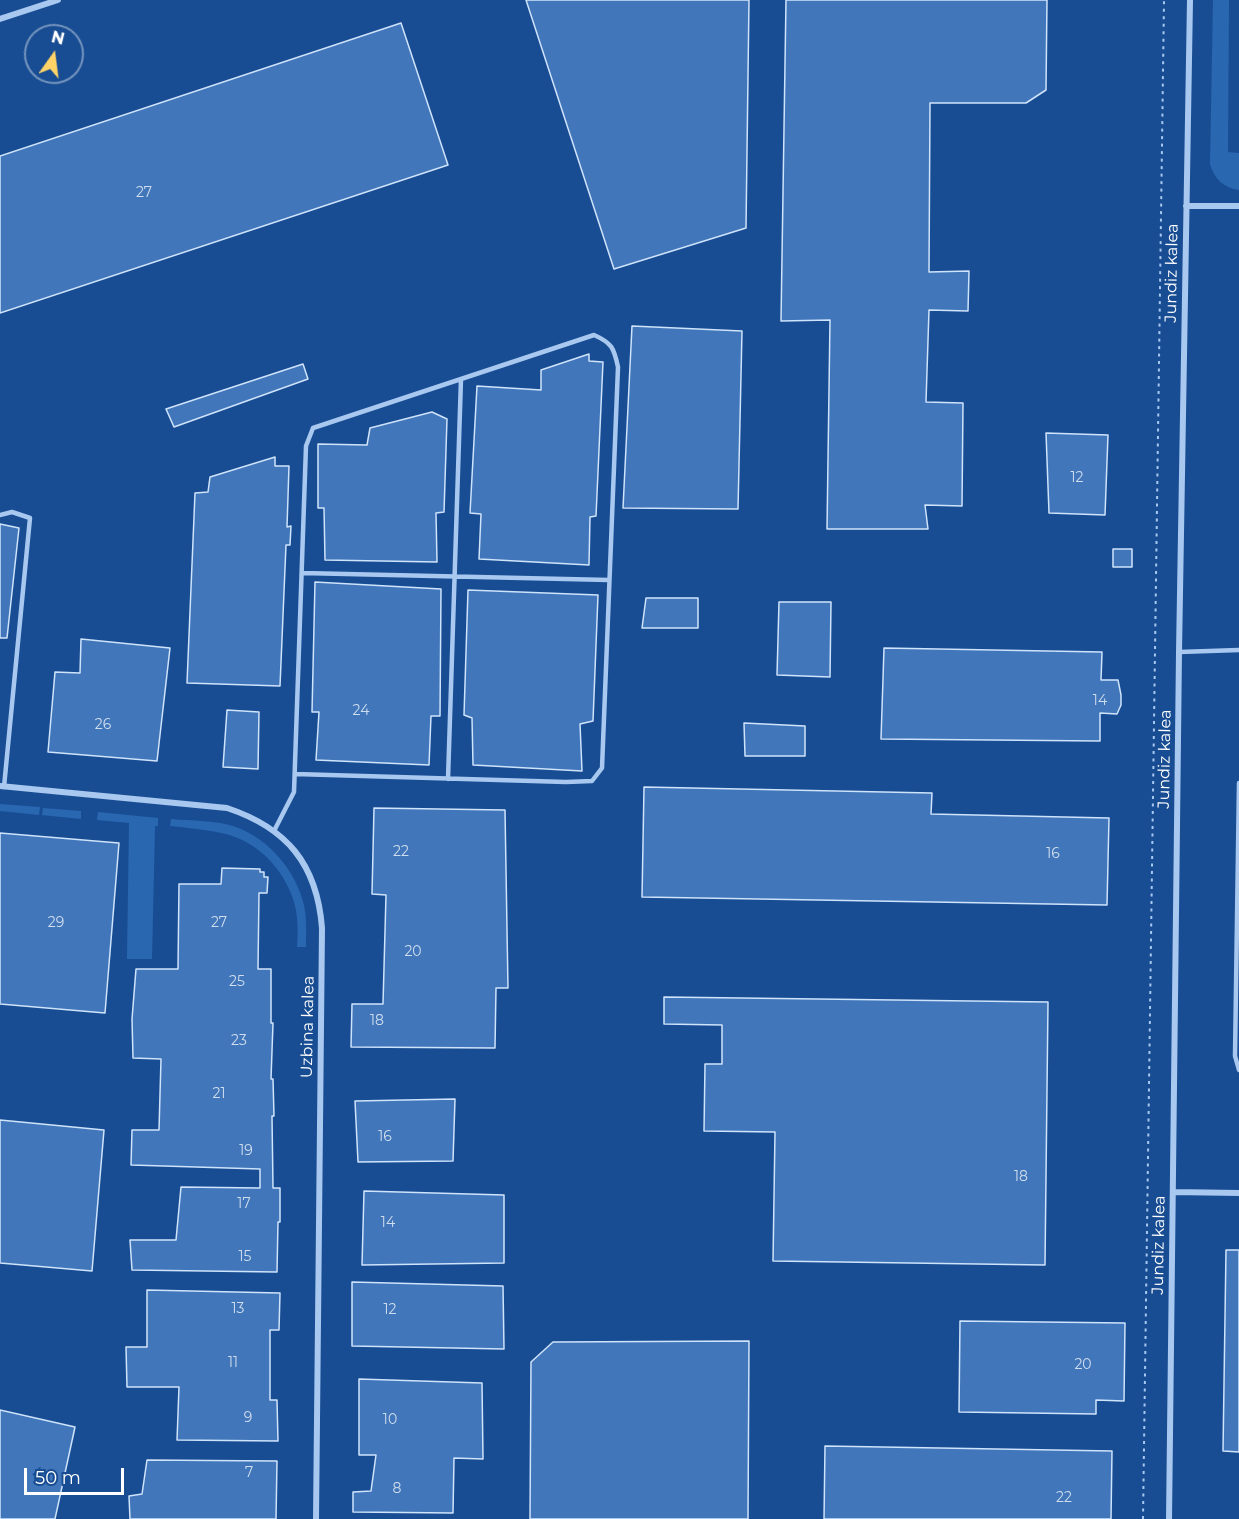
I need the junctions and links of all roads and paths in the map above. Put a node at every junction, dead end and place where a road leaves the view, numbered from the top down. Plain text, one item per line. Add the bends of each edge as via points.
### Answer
1 (58, 0) edge
2 (1164, 0) edge
3 (1190, 0) edge
4 (0, 19) edge
5 (1186, 206) junction
6 (1239, 206) edge
7 (462, 379) junction
8 (0, 515) edge
9 (302, 573) junction
10 (455, 576) junction
11 (609, 580) junction
12 (1239, 650) edge
13 (1179, 652) junction
14 (295, 774) junction
15 (448, 778) junction
16 (1239, 783) edge
17 (2, 786) edge
18 (274, 831) junction
19 (1238, 906) edge
20 (1239, 1070) edge
21 (1173, 1192) junction
22 (1239, 1193) edge
23 (316, 1519) edge
24 (1143, 1519) edge
25 (1169, 1519) edge

1 - 4 street
2 - 24 path
3 - 5 street, Jundiz kalea
5 - 6 street
5 - 13 street, Jundiz kalea
7 - 9 lane via 313,428 306,446
7 - 10 lane
7 - 11 lane via 594,335 607,341 615,351 618,367
8 - 17 lane via 12,512 30,518
9 - 10 lane
9 - 14 lane
10 - 11 lane
10 - 15 lane
11 - 15 lane via 602,768 592,781
12 - 13 lane
13 - 21 street, Jundiz kalea
14 - 15 lane
14 - 18 lane via 294,792
16 - 19 lane
17 - 18 street, Uzbina kalea via 227,808
18 - 23 street, Uzbina kalea via 302,861 321,909
19 - 20 lane via 1235,1056
21 - 22 street
21 - 25 street, Jundiz kalea

